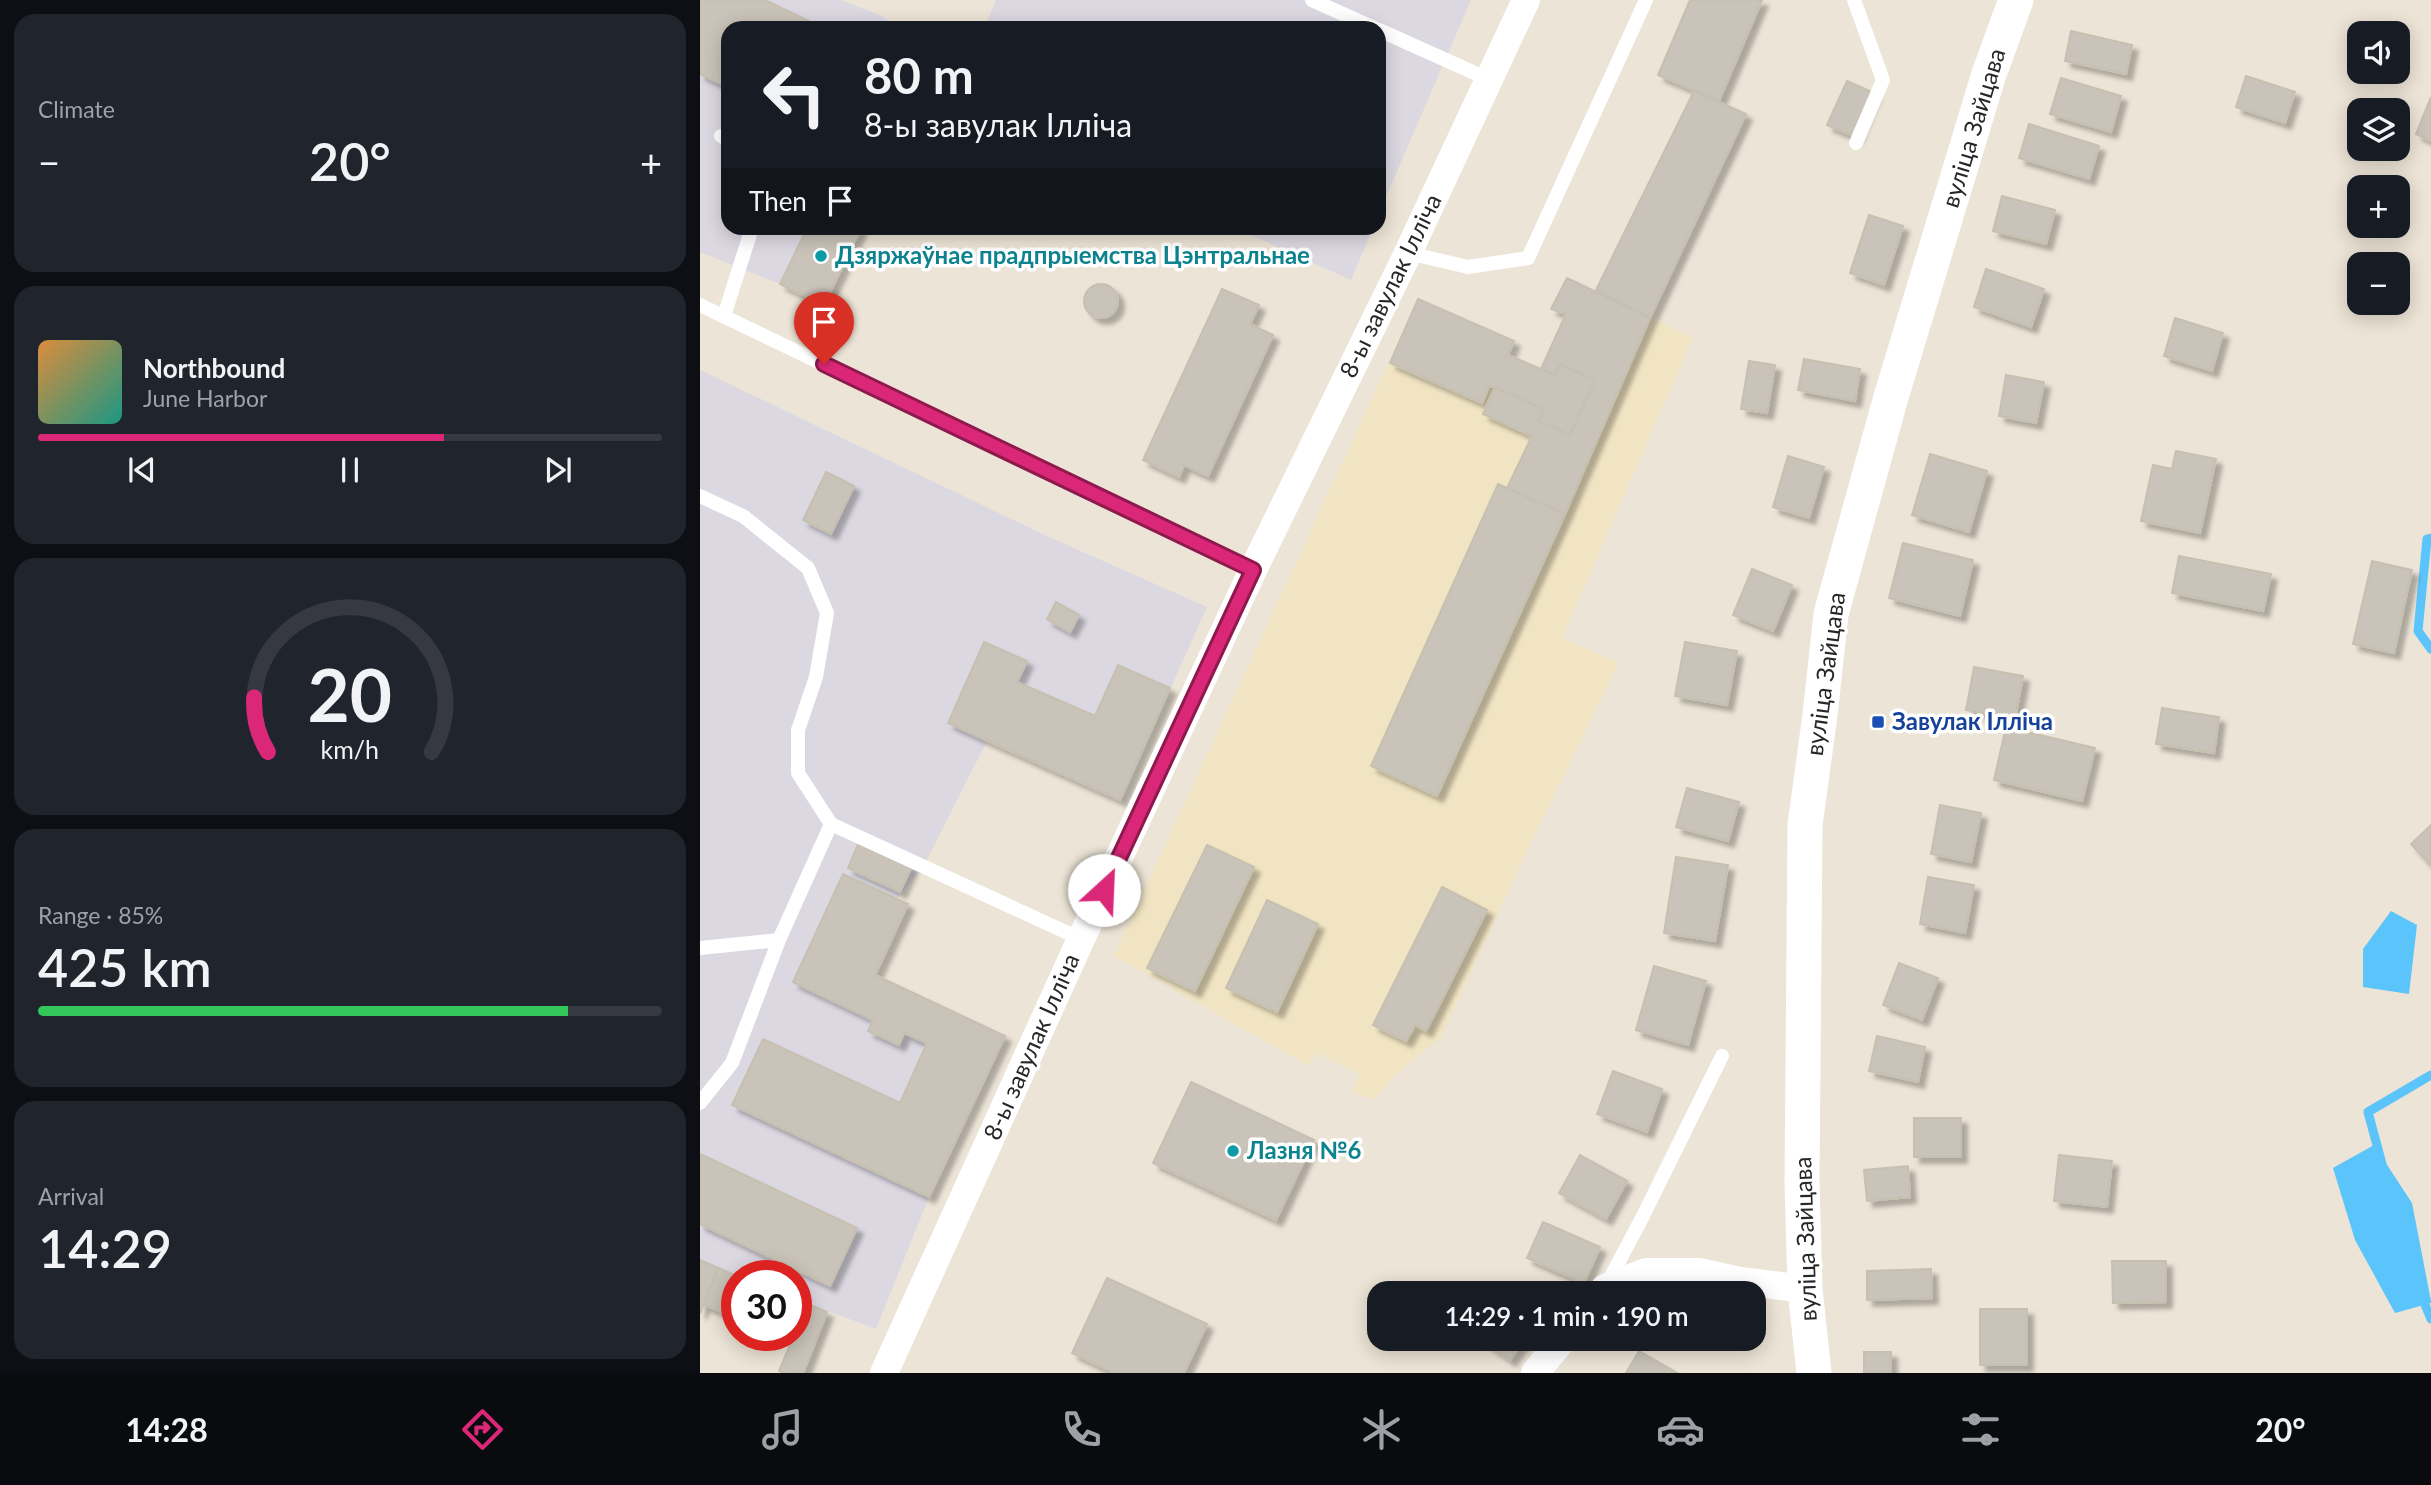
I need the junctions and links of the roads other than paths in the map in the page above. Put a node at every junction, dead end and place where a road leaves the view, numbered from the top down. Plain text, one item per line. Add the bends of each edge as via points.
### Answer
1 (1312, 0) edge
2 (1526, 0) edge
3 (1646, 0) edge
4 (1854, 0) edge
5 (2016, 0) edge
6 (1359, 21) edge
7 (1386, 33) edge
8 (1488, 79) junction
9 (1856, 143) dead end
10 (750, 235) edge
11 (1408, 253) junction
12 (700, 304) edge
13 (724, 316) junction
14 (700, 496) edge
15 (1253, 570) junction
16 (831, 824) junction
17 (1081, 939) junction
18 (779, 940) junction
19 (700, 947) edge
20 (1722, 1056) dead end
21 (700, 1103) edge
22 (1608, 1281) edge
23 (1626, 1281) edge
24 (1740, 1281) edge
25 (1766, 1284) edge
26 (1805, 1289) junction
27 (1553, 1351) edge
28 (884, 1373) edge
29 (1535, 1373) edge
30 (1814, 1373) edge

1 - 6 lane
2 - 8 street, 8-ы завулак Ілліча
3 - 11 lane via 1528,258 1468,267
4 - 9 lane via 1883,80
5 - 26 street, вуліца Зайцава via 1989,74 1895,384 1831,614 1805,824
7 - 8 lane
8 - 11 street, 8-ы завулак Ілліча
10 - 13 lane
11 - 15 street, 8-ы завулак Ілліча
12 - 13 lane
13 - 15 lane
14 - 16 lane via 743,516 808,568 827,613 816,677 798,730 798,773
15 - 17 street, 8-ы завулак Ілліча
16 - 17 lane
16 - 18 lane
17 - 28 street, 8-ы завулак Ілліча
18 - 19 lane
18 - 21 lane via 732,1063
20 - 22 lane
23 - 24 street via 1646,1272 1699,1272
25 - 26 street
26 - 30 street, вуліца Зайцава
27 - 29 street

